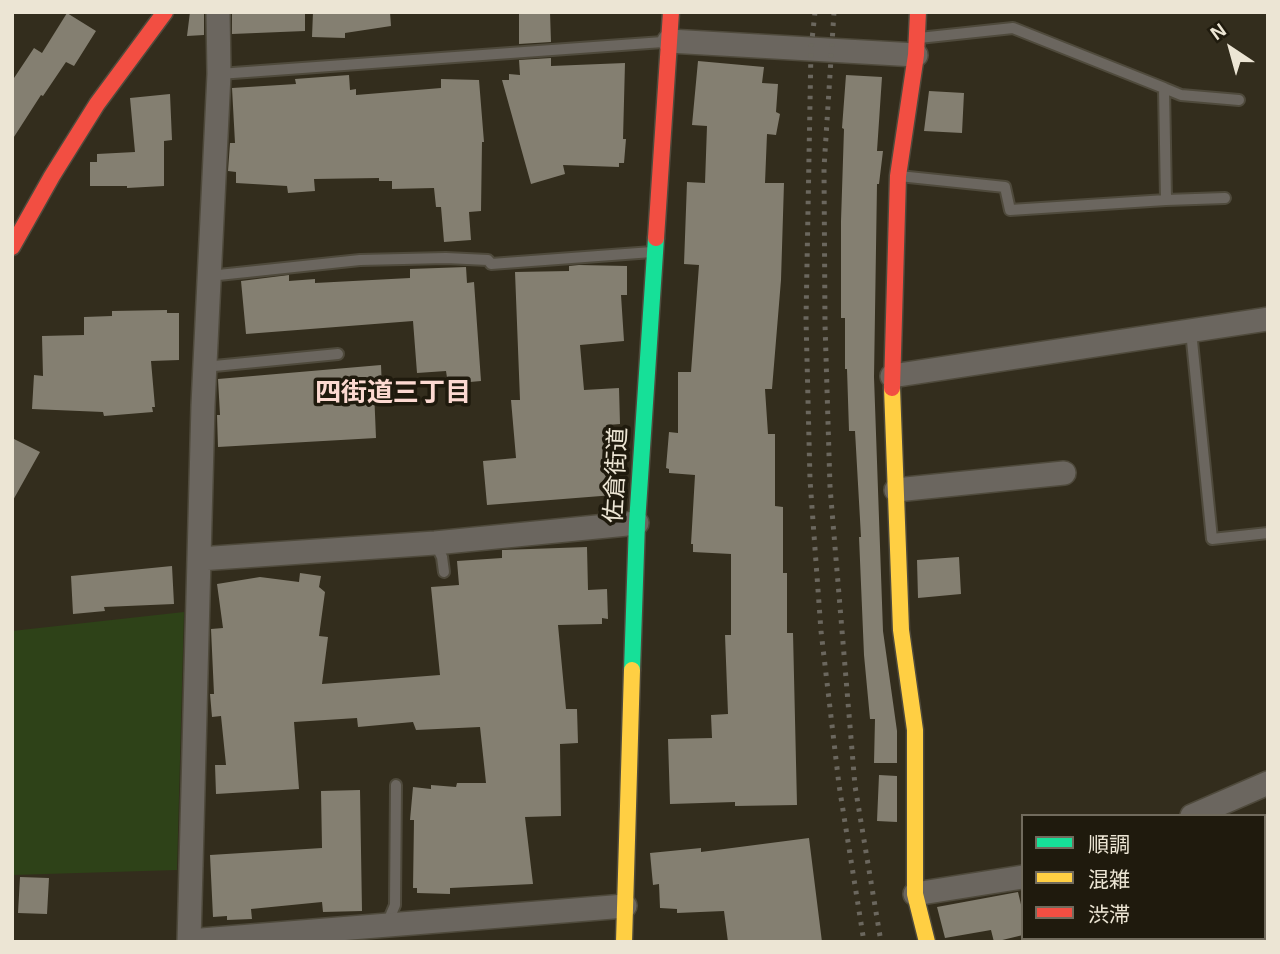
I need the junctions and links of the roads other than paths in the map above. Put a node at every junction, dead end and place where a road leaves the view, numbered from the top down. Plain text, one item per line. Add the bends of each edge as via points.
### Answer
1 (164, 12) edge
2 (218, 12) edge
3 (671, 12) edge
4 (918, 12) edge
5 (669, 41) junction
6 (916, 46) junction
7 (219, 74) junction
8 (1164, 88) junction
9 (1239, 100) dead end
10 (898, 176) junction
11 (1225, 198) dead end
12 (1166, 200) junction
13 (12, 247) edge
14 (654, 252) junction
15 (209, 276) junction
16 (1268, 319) edge
17 (1191, 331) junction
18 (338, 354) dead end
19 (204, 367) junction
20 (892, 376) junction
21 (1064, 473) dead end
22 (896, 490) junction
23 (637, 523) junction
24 (1268, 533) edge
25 (435, 543) junction
26 (199, 559) junction
27 (444, 572) dead end
28 (1268, 783) edge
29 (396, 785) dead end
30 (1197, 814) edge
31 (1021, 877) edge
32 (915, 894) junction
33 (625, 906) junction
34 (386, 926) junction
35 (189, 942) edge
36 (624, 942) edge
37 (927, 942) edge

1 - 13 main road via 97,104
2 - 7 street
3 - 5 main road, 佐倉街道
4 - 6 main road
5 - 6 street
5 - 7 lane
5 - 14 main road, 佐倉街道
6 - 8 lane via 1013,28
6 - 10 main road
7 - 15 street
8 - 9 lane via 1181,95
8 - 12 lane
10 - 12 lane via 1005,187 1010,210
10 - 20 main road
11 - 12 lane
14 - 15 lane via 491,264 488,260 446,258 359,260
14 - 23 main road, 佐倉街道
15 - 19 street
16 - 17 street
17 - 20 street
17 - 24 lane via 1212,539
18 - 19 lane
19 - 26 street
20 - 22 main road
21 - 22 street
22 - 32 main road via 901,630 915,730
23 - 25 street
23 - 33 main road, 佐倉街道
25 - 26 street
25 - 27 lane
26 - 35 street
28 - 30 street
29 - 34 lane via 395,905
31 - 32 street
32 - 37 main road
33 - 34 street
33 - 36 main road, 佐倉街道
34 - 35 street

